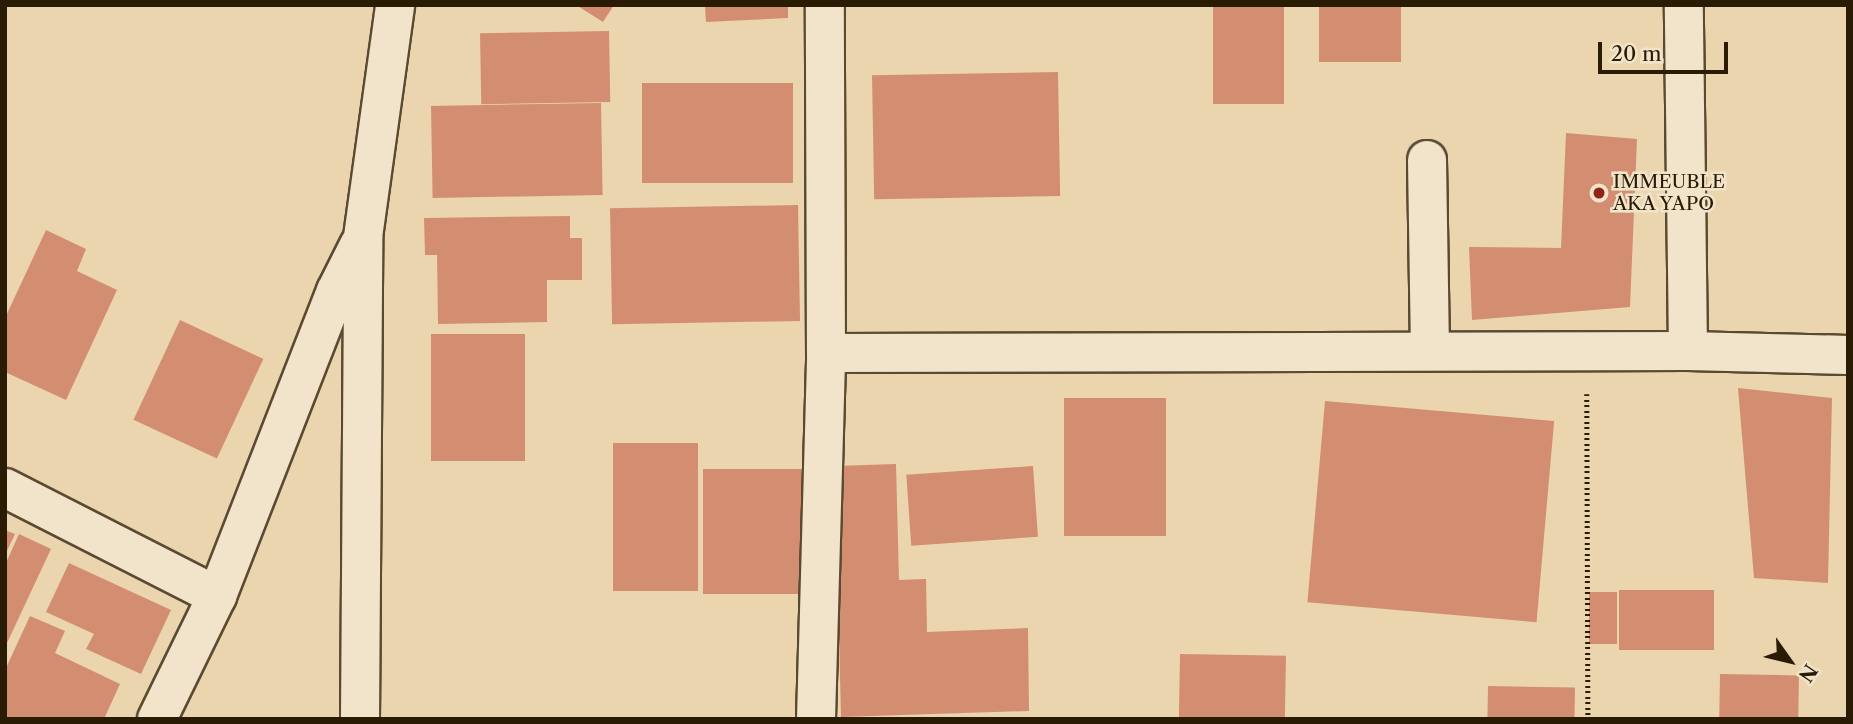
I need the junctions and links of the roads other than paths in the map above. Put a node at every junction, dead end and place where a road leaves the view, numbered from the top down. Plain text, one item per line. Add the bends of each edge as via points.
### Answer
1 (395, 5) edge
2 (825, 5) edge
3 (1684, 5) edge
4 (1427, 160) dead end
5 (363, 237) junction
6 (1430, 351) junction
7 (1688, 351) junction
8 (826, 352) junction
9 (1848, 355) edge
10 (5, 488) edge
11 (217, 596) junction
12 (157, 719) edge
13 (360, 719) edge
14 (816, 719) edge

1 - 5 street
2 - 8 street
3 - 7 street
4 - 6 street
5 - 11 street via 336,291
5 - 13 street
6 - 7 street
6 - 8 street
7 - 9 street
8 - 14 street
10 - 11 street
11 - 12 street

